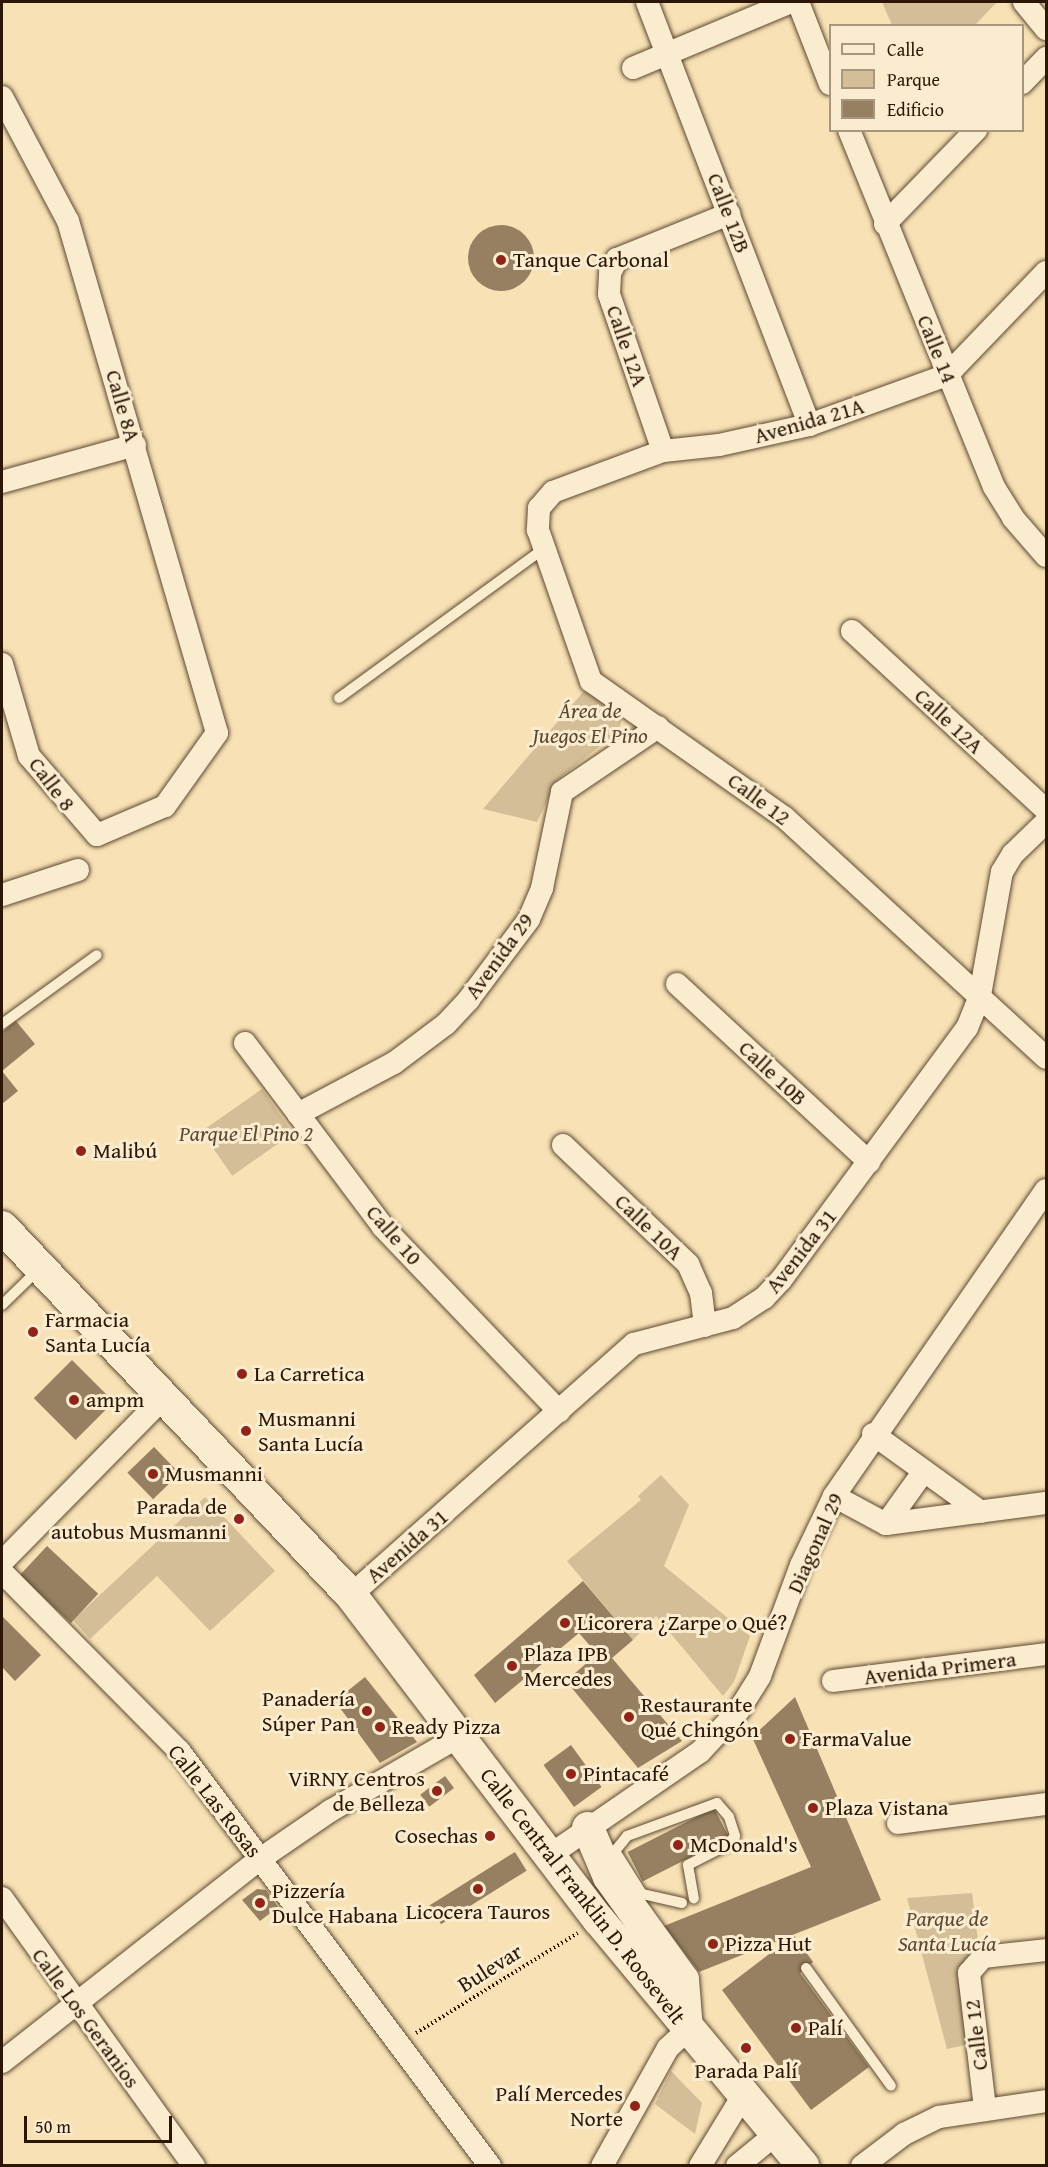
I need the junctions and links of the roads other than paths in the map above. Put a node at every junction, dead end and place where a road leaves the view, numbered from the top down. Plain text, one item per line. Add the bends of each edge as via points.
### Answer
1 (647, 2) edge
2 (791, 2) edge
3 (798, 2) edge
4 (1024, 2) edge
5 (1047, 29) edge
6 (668, 54) junction
7 (1047, 58) edge
8 (633, 68) dead end
9 (829, 79) edge
10 (1024, 82) edge
11 (2, 97) edge
12 (850, 132) edge
13 (974, 132) edge
14 (729, 214) junction
15 (885, 224) junction
16 (1047, 272) edge
17 (948, 375) junction
18 (809, 425) junction
19 (135, 445) junction
20 (663, 452) junction
21 (2, 482) edge
22 (539, 508) joint
23 (543, 549) junction
24 (1047, 556) edge
25 (852, 631) dead end
26 (2, 664) edge
27 (339, 698) dead end
28 (658, 727) junction
29 (1047, 810) edge
30 (1047, 822) edge
31 (89, 831) joint
32 (78, 870) dead end
33 (2, 895) edge
34 (98, 956) dead end
35 (677, 984) dead end
36 (980, 995) junction
37 (2, 1024) edge
38 (245, 1043) dead end
39 (1047, 1058) edge
40 (298, 1114) junction
41 (563, 1145) dead end
42 (870, 1162) junction
43 (1047, 1190) edge
44 (2, 1227) edge
45 (40, 1268) junction
46 (2, 1305) edge
47 (705, 1326) junction
48 (163, 1398) junction
49 (559, 1411) junction
50 (873, 1434) junction
51 (924, 1471) junction
52 (834, 1496) junction
53 (1047, 1503) edge
54 (981, 1512) junction
55 (886, 1524) junction
56 (2, 1562) edge
57 (2, 1572) edge
58 (351, 1595) junction
59 (1047, 1654) edge
60 (833, 1681) dead end
61 (458, 1737) junction
62 (1047, 1803) edge
63 (898, 1823) dead end
64 (588, 1828) junction
65 (550, 1855) junction
66 (260, 1859) junction
67 (2, 1898) edge
68 (694, 1898) dead end
69 (682, 1903) dead end
70 (1047, 1950) edge
71 (806, 1968) dead end
72 (74, 2003) junction
73 (687, 2030) junction
74 (2, 2062) edge
75 (891, 2086) dead end
76 (744, 2094) junction
77 (1047, 2101) edge
78 (985, 2108) junction
79 (777, 2133) junction
80 (194, 2166) edge
81 (490, 2166) edge
82 (602, 2166) edge
83 (700, 2166) edge
84 (737, 2166) edge
85 (803, 2166) edge
86 (862, 2166) edge

1 - 6 street, Calle 12B
2 - 6 street
3 - 9 street
4 - 5 street
6 - 8 street
6 - 14 street, Calle 12B
7 - 10 street
11 - 19 street, Calle 8A via 68,221
12 - 15 street, Calle 14
13 - 15 street
14 - 18 street, Calle 12B
14 - 20 street, Calle 12A via 617,259 610,273 609,294
15 - 17 street, Calle 14
16 - 17 street, Avenida 21A
17 - 18 street, Avenida 21A
17 - 24 street, Calle 14 via 994,487 1012,518
18 - 20 street, Avenida 21A via 719,445
19 - 21 street
19 - 31 street, Calle 8A via 217,726 214,739 165,806 106,834
20 - 22 street, Avenida 21A via 553,492
22 - 23 street, Calle 12 via 538,530
23 - 27 lane
23 - 28 street, Calle 12 via 591,681
25 - 29 street, Calle 12A
26 - 31 street, Calle 8 via 29,756
28 - 36 street, Calle 12 via 784,817
28 - 40 street, Avenida 29 via 562,792 542,888 529,919 470,999 411,1052
30 - 36 street, Avenida 31 via 1013,854 1002,872 988,928
32 - 33 street
34 - 37 lane
35 - 42 street, Calle 10B
36 - 39 street, Calle 12
36 - 42 street, Avenida 31 via 967,1028
38 - 40 street, Calle 10
40 - 49 street, Calle 10 via 383,1227
41 - 47 street, Calle 10A via 688,1264 699,1287
42 - 47 street, Avenida 31 via 764,1298 733,1318
43 - 50 street, Diagonal 29
44 - 45 main road, Calle Central Franklin D. Roosevelt
45 - 46 lane
45 - 48 main road, Calle Central Franklin D. Roosevelt
47 - 49 street, Avenida 31 via 634,1344
48 - 56 street
48 - 58 main road, Calle Central Franklin D. Roosevelt
49 - 58 street, Avenida 31
50 - 51 street
50 - 52 street, Diagonal 29
51 - 54 street
51 - 55 street
52 - 55 street
52 - 64 street, Diagonal 29 via 801,1565 760,1676 739,1710 700,1752
53 - 54 street
54 - 55 street
57 - 66 street, Calle Las Rosas via 180,1752
58 - 61 main road, Calle Central Franklin D. Roosevelt
59 - 60 street, Avenida Primera
61 - 65 main road, Calle Central Franklin D. Roosevelt
61 - 66 street via 330,1811
62 - 63 street
64 - 65 street, Diagonal 29
64 - 73 main road via 609,1877 683,1980
65 - 73 main road, Calle Central Franklin D. Roosevelt
66 - 72 street
66 - 81 street, Calle Las Rosas
67 - 72 street, Calle Los Geranios
68 - 69 lane via 688,1865 727,1845 735,1836 729,1817 717,1803 627,1836 615,1851 642,1894
70 - 78 street, Calle 12 via 983,1957 969,1973
71 - 75 lane
72 - 74 street via 56,2022
72 - 80 street, Calle Los Geranios
73 - 76 main road, Calle Central Franklin D. Roosevelt
73 - 82 street via 668,2048
76 - 79 main road, Calle Central Franklin D. Roosevelt
76 - 83 street
77 - 78 street
78 - 86 street via 939,2117 904,2134
79 - 84 street
79 - 85 main road, Calle Central Franklin D. Roosevelt

